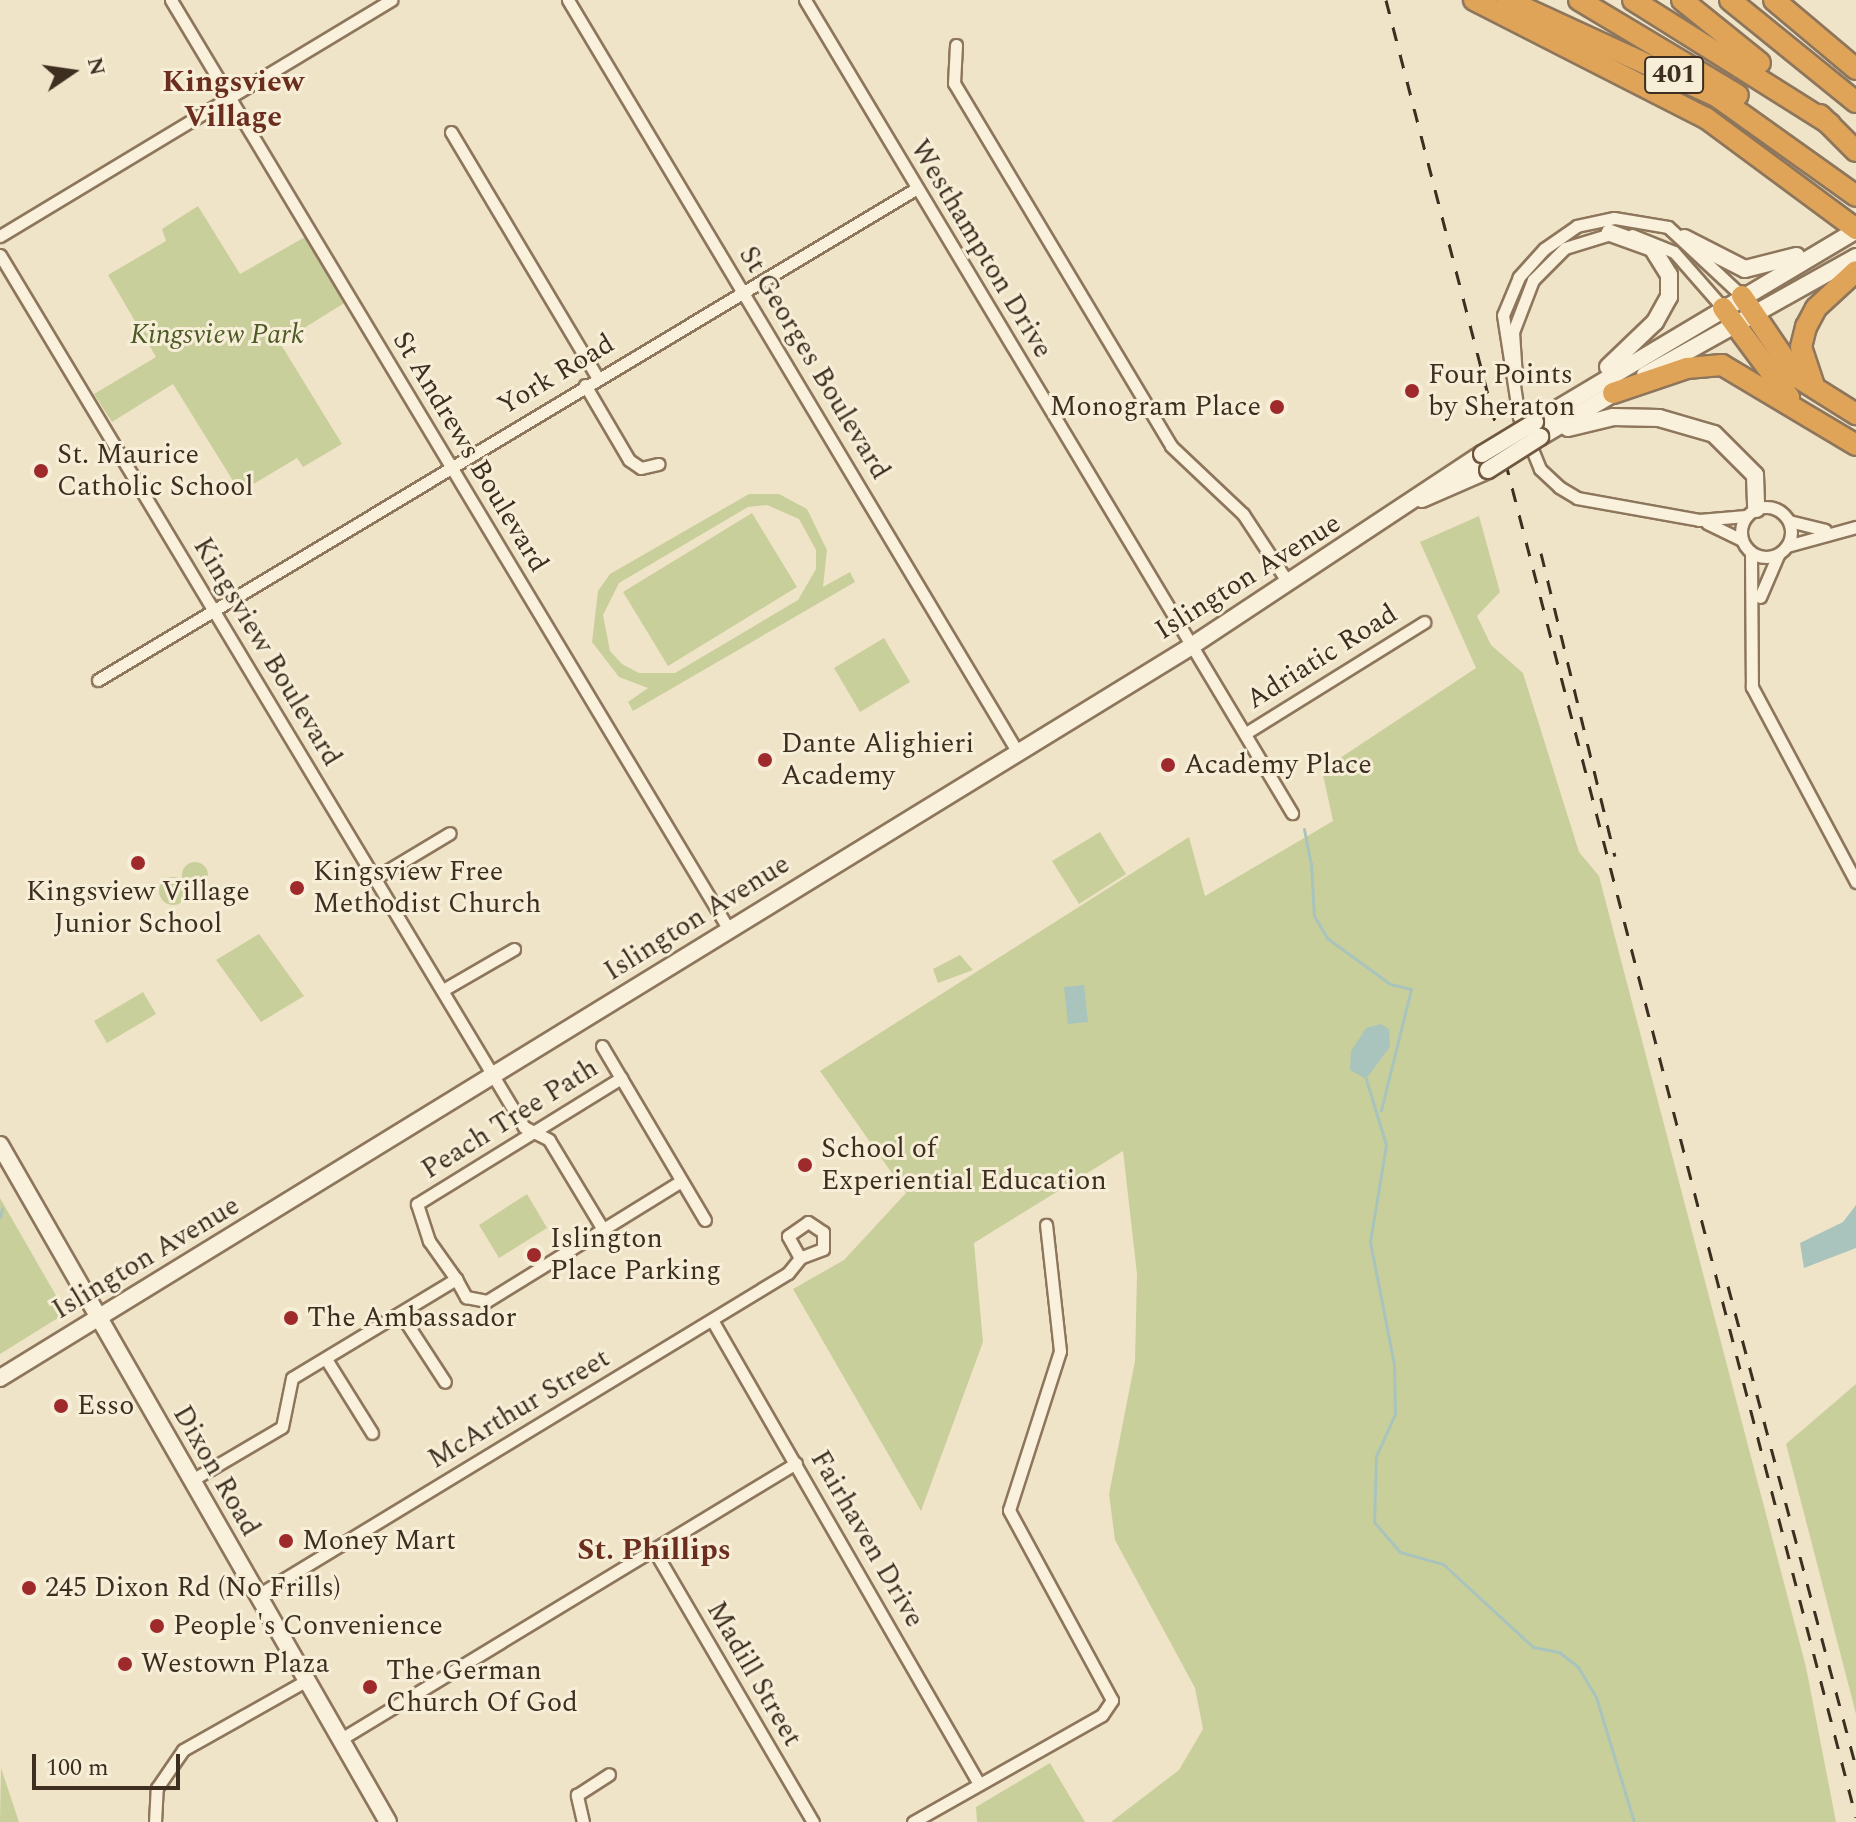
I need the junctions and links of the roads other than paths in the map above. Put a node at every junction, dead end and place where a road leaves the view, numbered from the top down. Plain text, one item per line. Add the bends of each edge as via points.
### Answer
1 (171, 0) edge
2 (391, 0) edge
3 (568, 0) edge
4 (805, 0) edge
5 (1474, 0) edge
6 (1507, 0) edge
7 (1579, 0) edge
8 (1633, 0) edge
9 (1682, 0) edge
10 (1730, 0) edge
11 (1774, 0) edge
12 (956, 45) dead end
13 (1856, 69) edge
14 (230, 96) junction
15 (1856, 102) edge
16 (1830, 124) junction
17 (451, 132) dead end
18 (1856, 151) edge
19 (1830, 171) junction
20 (917, 188) junction
21 (1856, 196) edge
22 (1856, 230) edge
23 (1610, 233) junction
24 (0, 236) edge
25 (1684, 238) junction
26 (1824, 249) junction
27 (0, 255) edge
28 (1851, 267) edge
29 (744, 293) junction
30 (1742, 296) junction
31 (1723, 308) junction
32 (1745, 319) junction
33 (597, 377) junction
34 (1593, 383) junction
35 (585, 385) junction
36 (1613, 393) junction
37 (1830, 404) junction
38 (1856, 414) edge
39 (1531, 425) junction
40 (1820, 429) junction
41 (1856, 445) edge
42 (659, 464) dead end
43 (451, 466) junction
44 (1420, 500) junction
45 (1751, 512) junction
46 (1699, 520) junction
47 (1789, 521) junction
48 (1856, 527) edge
49 (1825, 530) junction
50 (1742, 540) junction
51 (1787, 546) junction
52 (1751, 553) junction
53 (1778, 555) junction
54 (1287, 581) junction
55 (1757, 605) junction
56 (214, 610) junction
57 (1424, 622) dead end
58 (1190, 647) junction
59 (98, 680) dead end
60 (1246, 733) junction
61 (1017, 751) junction
62 (1292, 813) dead end
63 (450, 833) dead end
64 (375, 878) junction
65 (1856, 882) edge
66 (728, 928) junction
67 (514, 949) dead end
68 (443, 990) junction
69 (602, 1046) dead end
70 (494, 1073) junction
71 (621, 1078) junction
72 (534, 1135) junction
73 (0, 1145) edge
74 (681, 1181) junction
75 (705, 1220) dead end
76 (1046, 1225) dead end
77 (602, 1228) junction
78 (800, 1258) dead end
79 (456, 1279) junction
80 (400, 1313) junction
81 (99, 1316) junction
82 (712, 1320) junction
83 (326, 1359) junction
84 (0, 1378) edge
85 (445, 1382) dead end
86 (372, 1433) dead end
87 (796, 1463) junction
88 (192, 1480) junction
89 (654, 1550) junction
90 (258, 1595) junction
91 (307, 1680) junction
92 (341, 1739) junction
93 (609, 1774) dead end
94 (978, 1782) junction
95 (155, 1822) edge
96 (388, 1822) edge
97 (583, 1822) edge
98 (813, 1822) edge
99 (913, 1822) edge

1 - 14 street, St Andrews Boulevard
2 - 14 street
3 - 29 street, St Georges Boulevard
4 - 20 street, Westhampton Drive
5 - 22 highway via 1706,118
6 - 19 highway, 401 via 1716,96
7 - 19 highway via 1675,52
8 - 16 highway
9 - 16 highway, 401
10 - 15 highway
11 - 13 highway
12 - 54 street via 954,83 1171,446 1243,514
14 - 24 street
14 - 43 street, St Andrews Boulevard
16 - 18 highway, 401
17 - 33 street
19 - 21 highway, 401
20 - 29 street, York Road
20 - 58 street, Westhampton Drive
22 - 26 main road, Islington Avenue
23 - 31 street via 1660,241
23 - 34 main road via 1664,258 1669,297 1655,322
23 - 39 street via 1565,248 1533,280 1513,332
25 - 26 main road via 1745,269
25 - 30 street
25 - 39 street via 1648,220 1595,220 1561,235 1532,262 1503,315
26 - 30 main road, Islington Avenue
27 - 56 street, Kingsview Boulevard
28 - 32 main road, Islington Avenue
28 - 37 highway via 1816,308 1801,347 1812,383
29 - 33 street, York Road
29 - 61 street, St Georges Boulevard
30 - 31 main road, Islington Avenue
30 - 32 highway
31 - 32 highway
31 - 34 main road, Islington Avenue
32 - 36 main road, Islington Avenue
32 - 37 highway via 1797,377
32 - 40 highway
33 - 35 street, York Road
34 - 39 main road, Islington Avenue
35 - 42 street via 629,460 641,468
35 - 43 street, York Road
36 - 39 main road, Islington Avenue
36 - 40 highway via 1687,368 1722,365
37 - 38 highway
39 - 44 main road, Islington Avenue, bridge
39 - 44 main road, Islington Avenue, bridge via 1488,470
39 - 45 main road via 1659,418 1714,434 1755,475
39 - 46 street via 1540,469 1577,498
40 - 41 highway
43 - 56 street, York Road
43 - 66 street, St Andrews Boulevard
44 - 54 main road, Islington Avenue
45 - 46 street
45 - 47 street via 1780,511
45 - 50 street
46 - 50 street
47 - 49 street
47 - 51 street
48 - 49 street
49 - 51 street
50 - 52 street
51 - 53 street
52 - 53 street
52 - 55 street
53 - 55 street
54 - 58 main road, Islington Avenue
55 - 65 street via 1752,687
56 - 59 street, York Road
56 - 64 street, Kingsview Boulevard
57 - 60 street, Adriatic Road
58 - 60 street, Westhampton Drive
58 - 61 main road, Islington Avenue
60 - 62 street, Westhampton Drive
61 - 66 main road, Islington Avenue
63 - 64 street
64 - 68 street, Kingsview Boulevard
66 - 70 main road, Islington Avenue
67 - 68 street
68 - 70 street, Kingsview Boulevard
69 - 71 street
70 - 72 street, Kingsview Boulevard
70 - 81 main road, Islington Avenue
71 - 72 street, Peach Tree Path
71 - 74 street
72 - 77 street, Kingsview Boulevard via 549,1140
72 - 79 street, Peach Tree Path via 414,1209
73 - 81 main road, Dixon Road
74 - 75 street
74 - 77 street
76 - 94 street via 1060,1351 1009,1510 1112,1700 1102,1715
77 - 79 street via 487,1301 466,1297
78 - 82 street, McArthur Street
79 - 80 street
80 - 83 street
80 - 85 street
81 - 84 main road, Islington Avenue
81 - 88 main road, Dixon Road
82 - 87 street, Fairhaven Drive
82 - 90 street, McArthur Street
83 - 86 street
83 - 88 street via 292,1378 282,1427
87 - 89 street
87 - 94 street, Fairhaven Drive
88 - 90 main road, Dixon Road
89 - 92 street
89 - 98 street, Madill Street
90 - 91 main road, Dixon Road
91 - 92 main road, Dixon Road
91 - 95 street via 183,1750 157,1788
92 - 96 main road, Dixon Road
93 - 97 street via 577,1795
94 - 99 street

